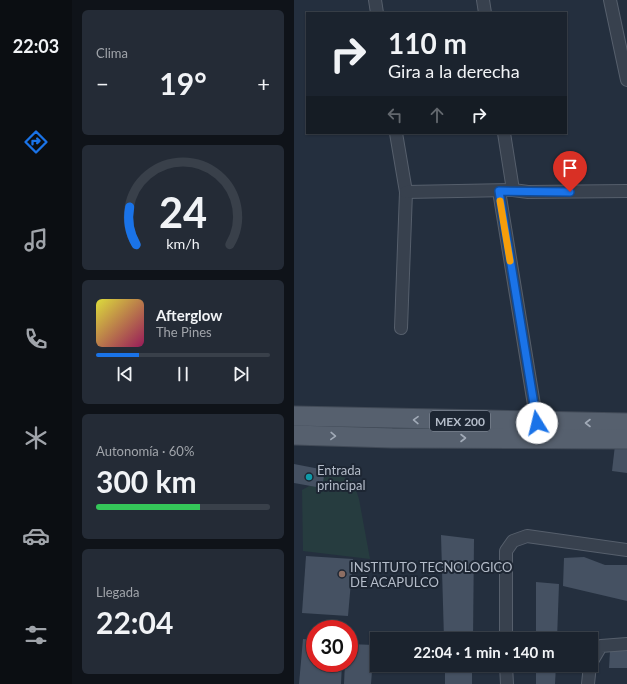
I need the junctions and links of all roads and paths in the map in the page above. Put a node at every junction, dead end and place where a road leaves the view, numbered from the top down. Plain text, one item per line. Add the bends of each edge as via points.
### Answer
1 (375, 0) edge
2 (483, 0) edge
3 (610, 0) edge
4 (377, 12) edge
5 (485, 12) edge
6 (627, 80) edge
7 (396, 134) edge
8 (504, 134) edge
9 (513, 190) junction
10 (499, 191) junction
11 (627, 191) edge
12 (406, 192) junction
13 (401, 328) dead end
14 (294, 416) edge
15 (537, 423) junction
16 (627, 423) edge
17 (294, 435) edge
18 (627, 439) edge
19 (627, 550) edge
20 (506, 632) edge
21 (627, 644) edge
22 (598, 651) edge
23 (506, 672) edge
24 (590, 672) edge
25 (507, 684) edge
26 (588, 684) edge

1 - 4 street
2 - 5 street
3 - 6 street
7 - 12 street
8 - 9 street
9 - 10 street
9 - 11 street
10 - 12 street
10 - 15 street
12 - 13 street
15 -> 14 main road, MEX 200
16 -> 15 main road, MEX 200
17 -> 18 main road, MEX 200
19 - 20 street via 527,536 513,541 506,551
21 - 22 street via 601,646
23 - 25 street
24 - 26 street

